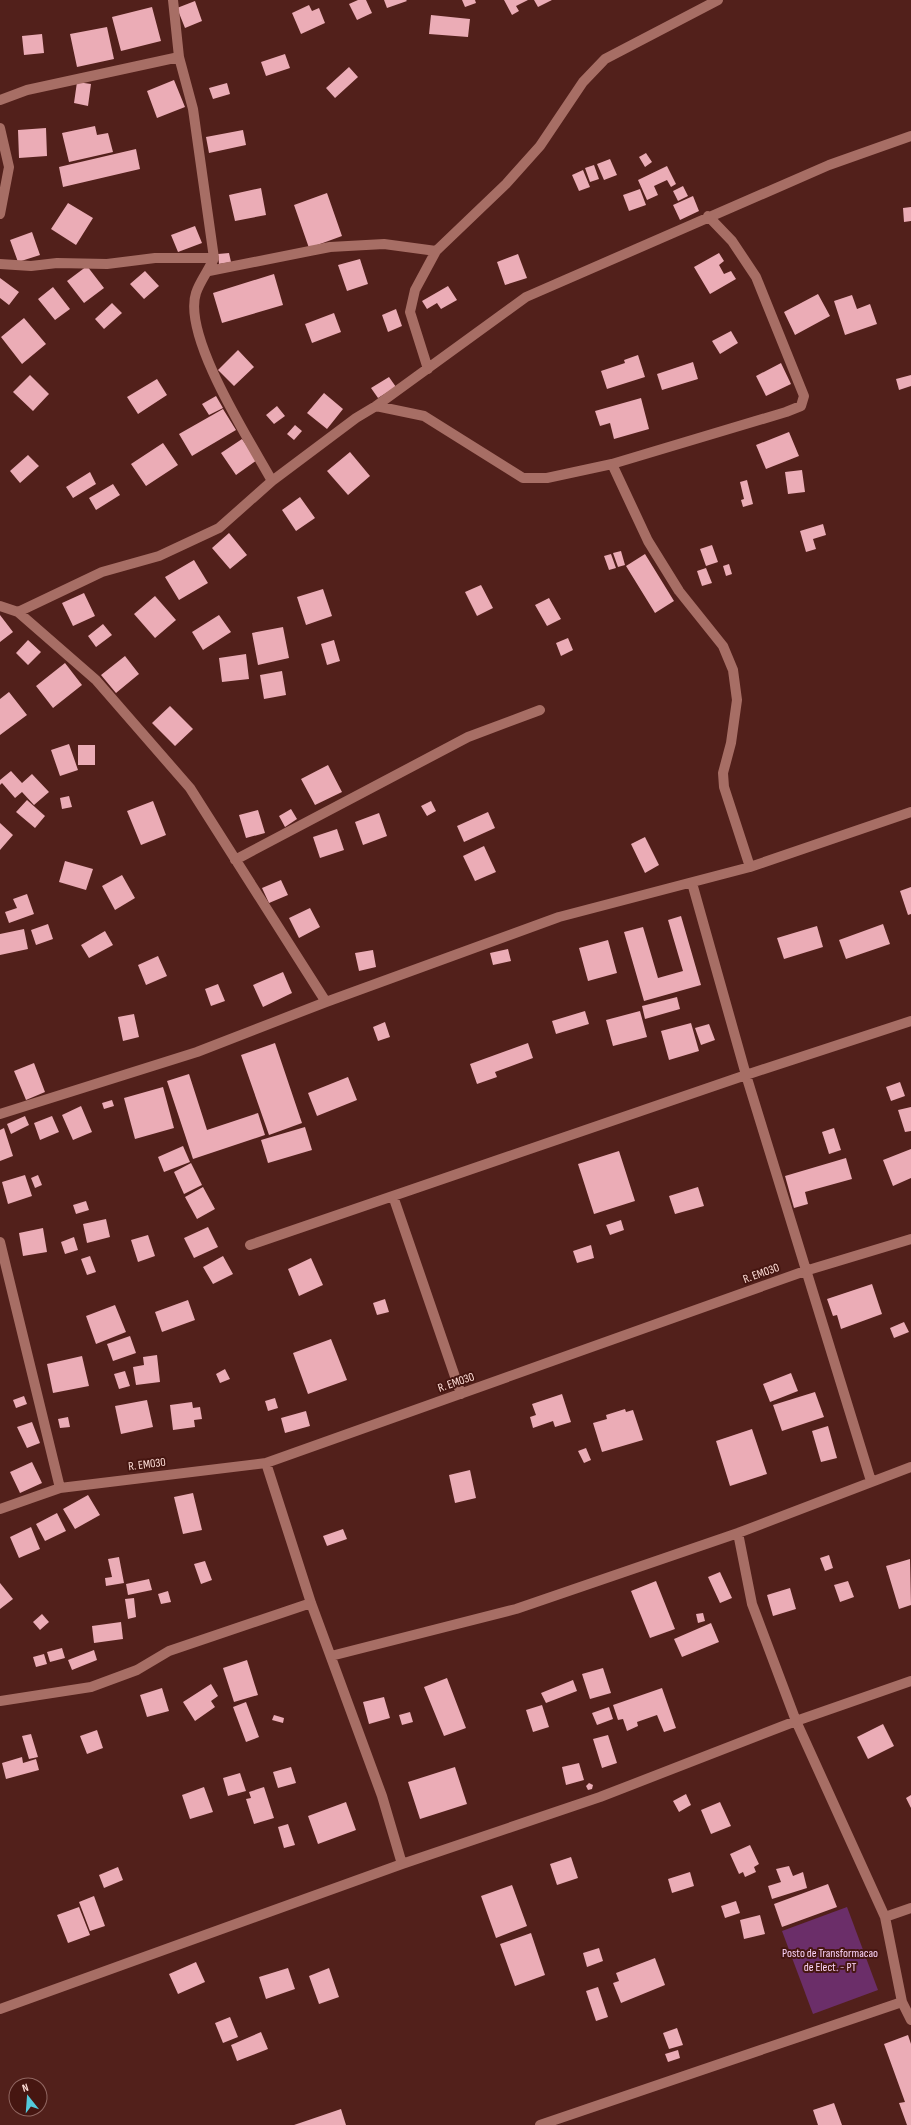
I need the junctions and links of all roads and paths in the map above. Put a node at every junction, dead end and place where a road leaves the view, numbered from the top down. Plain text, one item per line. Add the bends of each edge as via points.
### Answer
1 (173, 0) edge
2 (718, 0) edge
3 (179, 57) junction
4 (0, 100) edge
5 (0, 128) edge
6 (911, 136) edge
7 (0, 214) edge
8 (708, 216) junction
9 (436, 250) junction
10 (214, 258) junction
11 (0, 264) edge
12 (209, 271) junction
13 (428, 369) junction
14 (376, 406) junction
15 (612, 464) junction
16 (272, 481) junction
17 (0, 606) edge
18 (18, 612) junction
19 (540, 710) dead end
20 (911, 812) edge
21 (235, 860) junction
22 (750, 867) junction
23 (692, 883) junction
24 (326, 1002) junction
25 (911, 1021) edge
26 (746, 1075) junction
27 (0, 1114) edge
28 (394, 1196) junction
29 (911, 1240) edge
30 (0, 1244) edge
31 (250, 1245) dead end
32 (805, 1271) junction
33 (461, 1394) junction
34 (266, 1463) junction
35 (911, 1467) edge
36 (871, 1481) junction
37 (60, 1488) junction
38 (0, 1509) edge
39 (738, 1533) junction
40 (311, 1603) junction
41 (331, 1656) junction
42 (911, 1680) edge
43 (0, 1701) edge
44 (796, 1720) junction
45 (402, 1864) junction
46 (911, 1908) edge
47 (885, 1917) junction
48 (902, 2002) junction
49 (0, 2009) edge
50 (911, 2020) edge
51 (540, 2125) edge

1 - 3 street
2 - 9 street via 605,59 583,82 540,146 506,184
3 - 4 street via 27,90
3 - 10 street via 193,109
5 - 7 street via 9,167
6 - 8 street via 829,164
8 - 13 street via 526,298
8 - 15 street via 732,241 756,277 804,396 801,406
9 - 12 street via 384,244 330,247
9 - 13 street via 415,290 410,312
10 - 11 street via 155,258 107,264
10 - 12 street
12 - 16 street via 196,294 195,320 198,338 210,367
13 - 14 street
14 - 15 street via 424,416 523,478 547,478
14 - 16 street
15 - 22 street via 648,541 679,591 723,646 733,670 737,700 731,742 723,773 724,787
16 - 18 street via 219,528 159,556 102,572
17 - 18 street
18 - 21 street via 96,680 190,788
19 - 21 street via 468,737
20 - 22 street
21 - 24 street
22 - 23 street
23 - 24 street via 559,917
23 - 26 street
24 - 27 street via 197,1052
25 - 26 street
26 - 28 street
26 - 32 street
28 - 31 street
28 - 33 street
29 - 32 street, R. EM030
30 - 37 street
32 - 33 street, R. EM030
32 - 36 street
33 - 34 street, R. EM030
34 - 37 street, R. EM030
34 - 40 street
35 - 36 street
36 - 39 street
37 - 38 street, R. EM030
39 - 41 street via 516,1609
39 - 44 street via 752,1604
40 - 41 street
40 - 43 street via 169,1651 137,1670 91,1687
41 - 45 street via 382,1796
42 - 44 street
44 - 45 street via 600,1797
44 - 47 street
45 - 49 street
46 - 47 street
47 - 48 street
48 - 50 street
48 - 51 street

